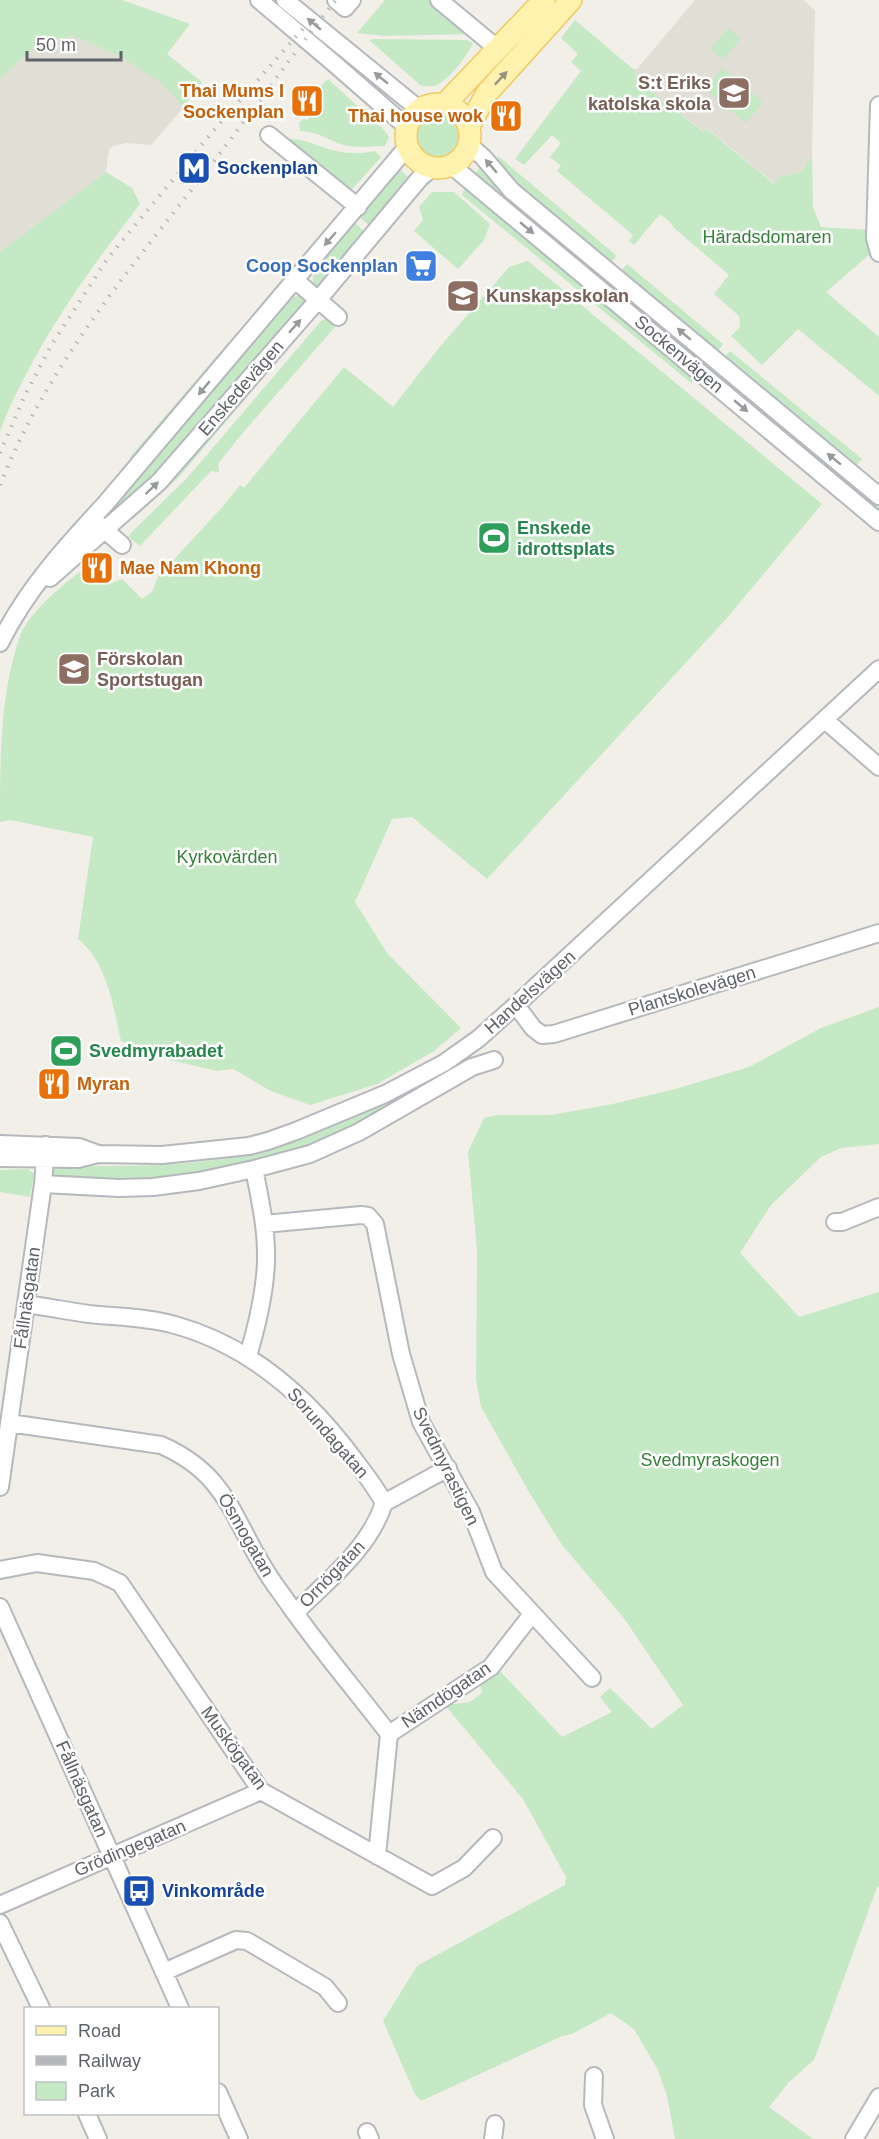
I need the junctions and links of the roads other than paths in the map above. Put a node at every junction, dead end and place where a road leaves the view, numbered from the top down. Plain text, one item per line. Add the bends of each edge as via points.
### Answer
1 (259, 0) edge
2 (286, 0) edge
3 (336, 0) edge
4 (352, 0) edge
5 (439, 0) edge
6 (571, 0) edge
7 (541, 1) edge
8 (276, 15) junction
9 (498, 49) junction
10 (444, 105) junction
11 (879, 105) edge
12 (420, 110) junction
13 (268, 135) dead end
14 (469, 136) junction
15 (408, 137) junction
16 (442, 166) junction
17 (358, 207) junction
18 (879, 253) edge
19 (295, 280) junction
20 (318, 300) junction
21 (338, 318) dead end
22 (879, 496) edge
23 (92, 519) junction
24 (879, 522) edge
25 (105, 530) junction
26 (122, 545) dead end
27 (31, 591) junction
28 (0, 643) edge
29 (879, 669) edge
30 (825, 720) junction
31 (879, 767) edge
32 (879, 933) edge
33 (516, 1005) junction
34 (494, 1059) dead end
35 (0, 1144) edge
36 (46, 1152) junction
37 (0, 1158) edge
38 (254, 1169) junction
39 (43, 1184) junction
40 (879, 1207) edge
41 (835, 1222) dead end
42 (264, 1224) junction
43 (26, 1304) junction
44 (248, 1356) junction
45 (9, 1423) junction
46 (448, 1468) junction
47 (0, 1486) edge
48 (384, 1503) junction
49 (0, 1570) edge
50 (0, 1607) edge
51 (295, 1613) junction
52 (532, 1614) junction
53 (592, 1678) dead end
54 (389, 1734) junction
55 (261, 1791) junction
56 (493, 1838) dead end
57 (377, 1856) junction
58 (111, 1857) junction
59 (0, 1905) edge
60 (0, 1923) edge
61 (164, 1972) junction
62 (338, 2003) dead end
63 (41, 2007) edge
64 (180, 2007) edge
65 (594, 2076) dead end
66 (219, 2093) edge
67 (879, 2097) edge
68 (87, 2115) edge
69 (98, 2139) edge
70 (239, 2139) edge
71 (605, 2139) edge
72 (854, 2139) edge

1 - 8 street
2 - 8 street
12 -> 2 street
3 - 4 street via 345,8
5 - 9 street
14 -> 6 main road via 488,93
7 - 9 main road
8 - 15 street via 330,60
9 - 10 main road
10 - 12 main road
10 - 14 main road via 459,112
11 - 18 street via 875,238
12 - 15 main road via 412,118
13 - 17 street
14 - 16 main road via 462,157
22 -> 14 street, Sockenvägen via 512,191
15 - 16 main road via 418,160
15 - 17 street, Enskedevägen
16 - 20 street, Enskedevägen via 420,178
16 -> 24 street, Sockenvägen
17 -> 19 street, Enskedevägen
19 - 20 street
19 -> 23 street, Enskedevägen
20 - 21 street
25 -> 20 street, Enskedevägen via 159,482
23 - 25 street
23 - 27 street, Enskedevägen
25 - 26 street
25 - 27 street, Enskedevägen via 54,576
27 - 28 street, Enskedevägen
29 - 30 street, Handelsvägen
30 - 31 street
30 - 33 street, Handelsvägen
32 - 33 street, Plantskolevägen via 554,1034 542,1035
33 - 36 street, Handelsvägen via 444,1063 385,1094 297,1131 249,1146 206,1152 98,1154 80,1147
34 - 38 street, Handelsvägen via 472,1067 359,1132 310,1154
35 - 36 street, Handelsvägen
36 - 37 street, Handelsvägen
36 - 39 street, Fållnäsgatan
38 - 39 street, Handelsvägen via 153,1187
38 - 42 street
39 - 43 street, Fållnäsgatan
40 - 41 street
42 - 44 street via 266,1262
42 - 46 street, Svedmyrastigen via 361,1215 375,1224 411,1390 422,1422
43 - 44 street, Sorundagatan via 175,1325
43 - 45 street, Fållnäsgatan
44 - 48 street, Sorundagatan via 307,1403 346,1448
45 - 47 street, Fållnäsgatan
45 - 51 street, Ösmogatan via 143,1441 187,1458 202,1469 229,1501 264,1569
46 - 48 street
46 - 52 street, Svedmyrastigen via 471,1512 494,1572
48 - 51 street, Ornögatan via 356,1552
49 - 55 street, Muskögatan via 37,1563 94,1571 120,1583
50 - 58 street, Fållnäsgatan
51 - 54 street, Ösmogatan
52 - 53 street, Svedmyrastigen
52 - 54 street, Nämdögatan via 491,1667
54 - 57 street, Nämdögatan
55 - 57 street, Muskögatan
55 - 58 street, Grödingegatan
56 - 57 street, Muskögatan via 464,1868 432,1886
58 - 59 street, Grödingegatan
58 - 61 street, Fållnäsgatan
60 - 63 street
61 - 62 street via 236,1940 247,1941 325,1987
61 - 64 street, Fållnäsgatan
65 - 71 street via 593,2105
66 - 70 street
67 - 72 street
68 - 69 street

